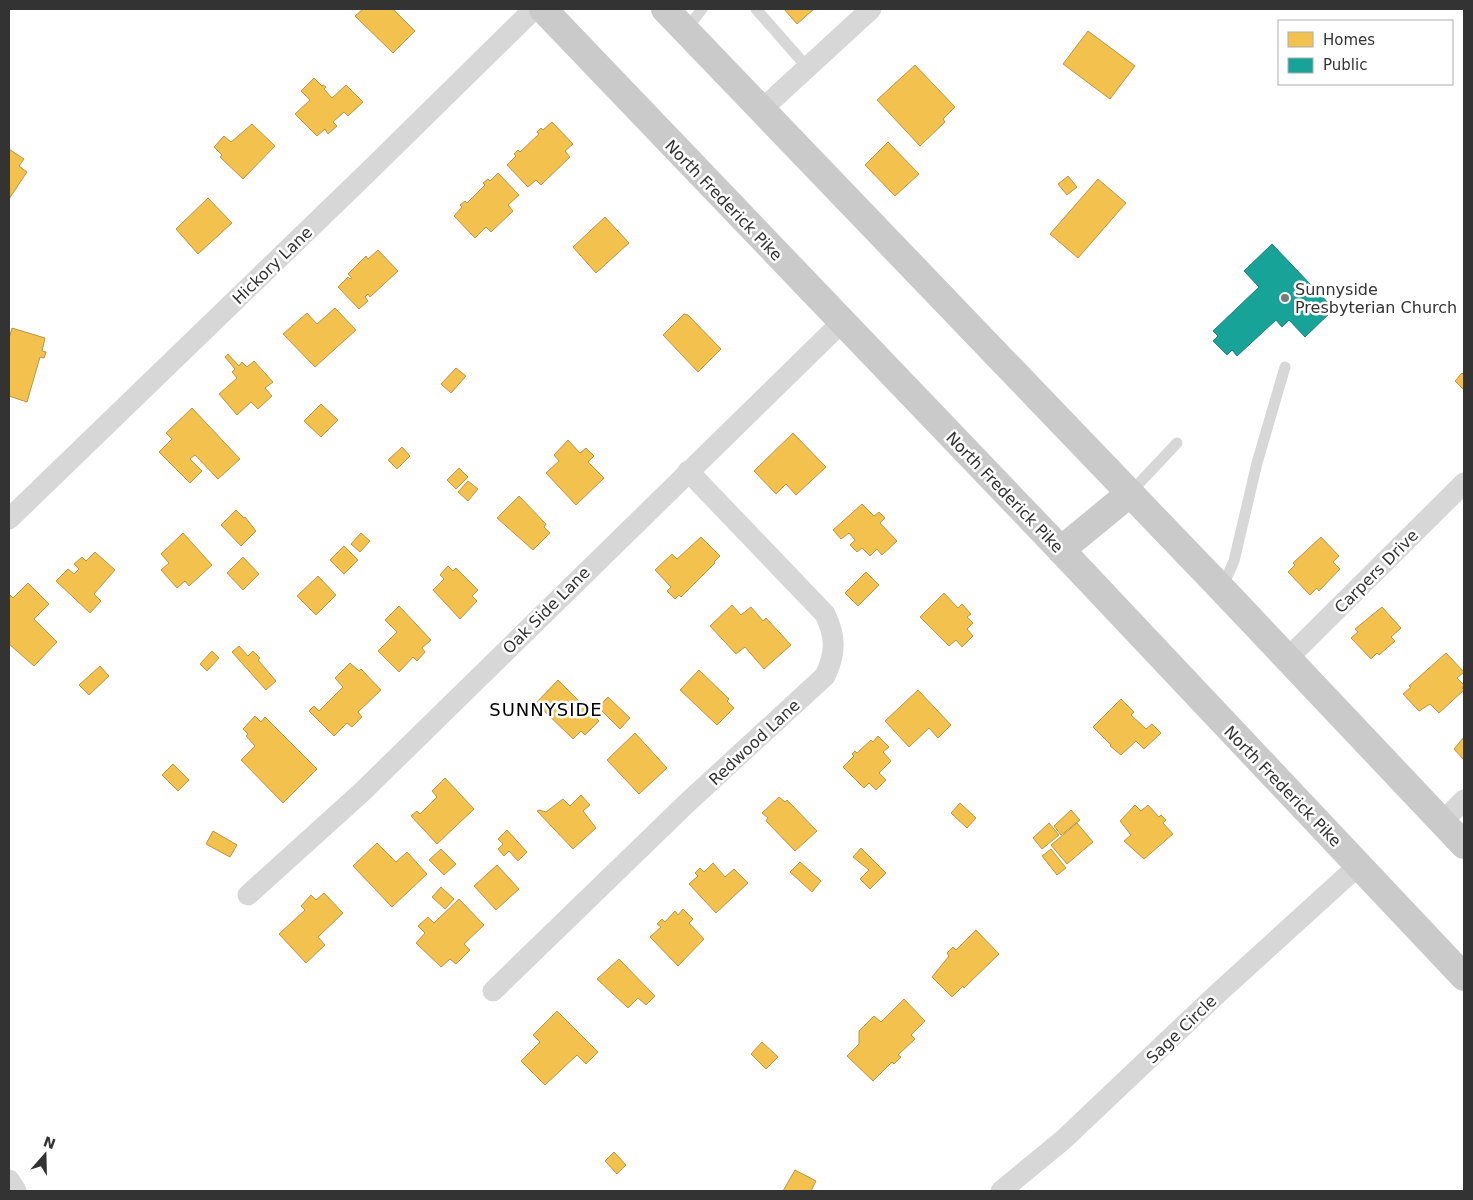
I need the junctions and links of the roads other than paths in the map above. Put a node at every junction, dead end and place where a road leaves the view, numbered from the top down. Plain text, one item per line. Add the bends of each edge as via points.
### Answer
1 (534, 9) edge
2 (543, 9) edge
3 (664, 9) edge
4 (702, 9) edge
5 (756, 9) edge
6 (871, 9) edge
7 (685, 30) junction
8 (807, 68) junction
9 (760, 111) junction
10 (841, 322) junction
11 (1285, 367) dead end
12 (1177, 443) dead end
13 (688, 471) junction
14 (1464, 484) edge
15 (1129, 494) junction
16 (9, 519) edge
17 (1061, 550) junction
18 (1221, 588) junction
19 (1288, 658) junction
20 (1464, 800) edge
21 (1442, 822) junction
22 (1464, 846) edge
23 (1359, 866) junction
24 (248, 894) dead end
25 (1464, 977) edge
26 (493, 991) dead end
27 (9, 1180) edge
28 (16, 1191) edge
29 (1001, 1191) edge

1 - 16 street, Hickory Lane
2 - 10 main road, North Frederick Pike
3 - 7 main road
4 - 7 lane
5 - 8 lane
6 - 8 street
7 - 9 main road
8 - 9 street
9 - 15 main road
10 - 13 street, Oak Side Lane
10 - 17 main road, North Frederick Pike
11 - 18 lane via 1257,463 1234,561
12 - 15 lane
13 - 24 street, Oak Side Lane via 362,792
13 - 26 street, Redwood Lane via 825,614 833,630 832,661 824,676
14 - 19 street, Carpers Drive
15 - 17 main road
15 - 18 main road
17 - 23 main road, North Frederick Pike
18 - 19 main road
19 - 21 main road
20 - 21 street
21 - 22 main road
23 - 25 main road, North Frederick Pike
23 - 29 street, Sage Circle via 1063,1140
27 - 28 street

